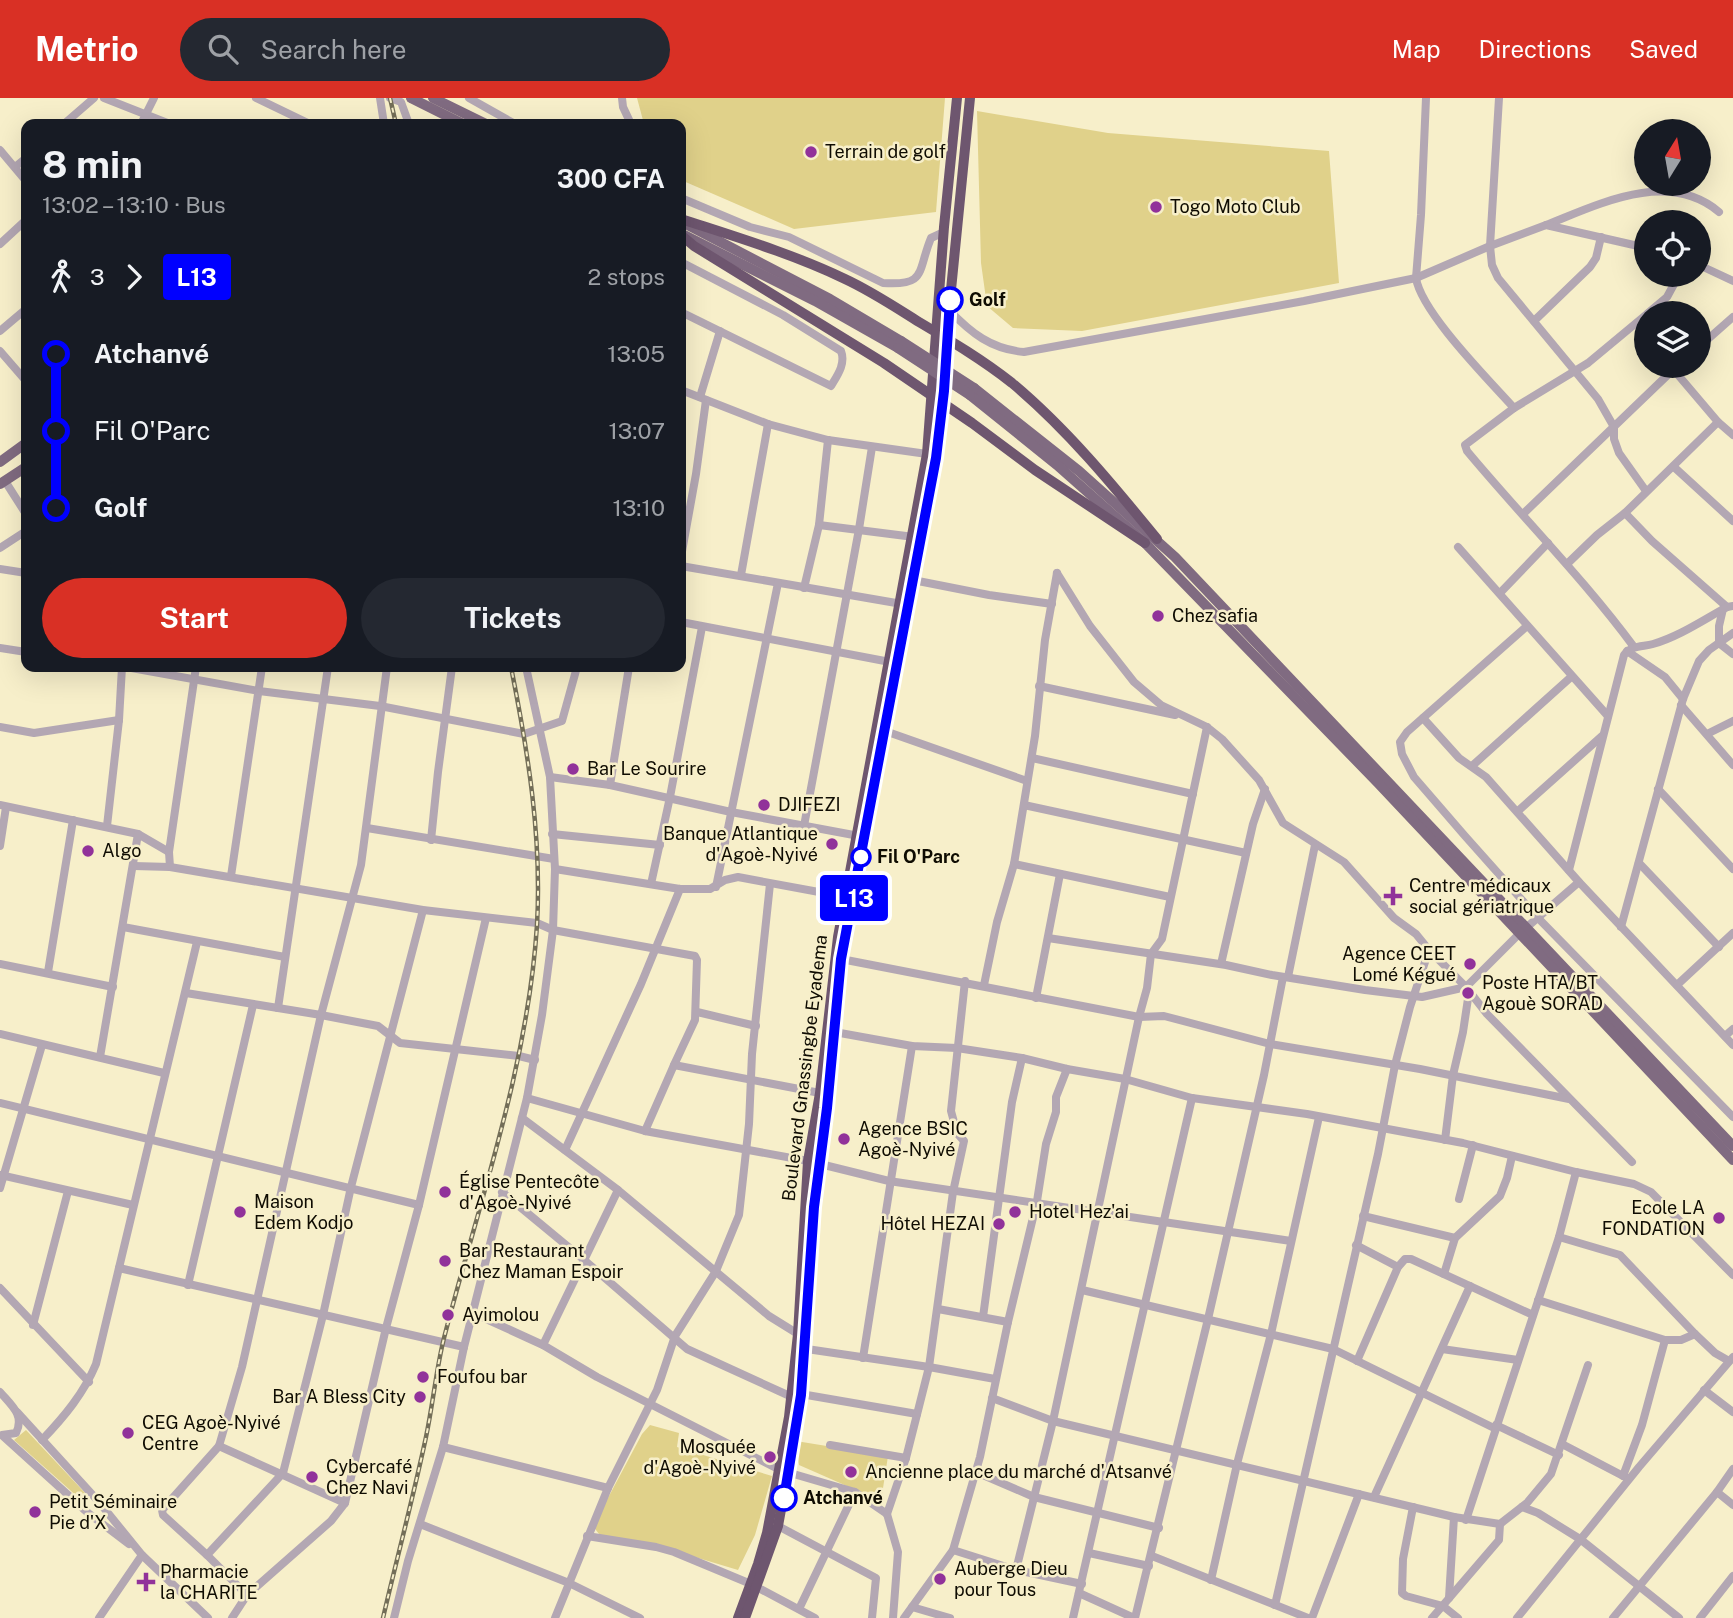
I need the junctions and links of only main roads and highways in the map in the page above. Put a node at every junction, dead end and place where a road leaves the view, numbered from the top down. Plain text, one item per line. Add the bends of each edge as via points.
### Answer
1 (411, 98) edge
2 (433, 98) edge
3 (957, 98) edge
4 (970, 98) edge
5 (453, 119) edge
6 (476, 119) edge
7 (686, 222) edge
8 (686, 223) edge
9 (686, 236) edge
10 (686, 239) edge
11 (943, 310) junction
12 (908, 315) junction
13 (936, 332) junction
14 (948, 339) junction
15 (900, 345) junction
16 (972, 392) junction
17 (933, 395) junction
18 (943, 403) junction
19 (972, 423) junction
20 (940, 432) junction
21 (21, 446) edge
22 (0, 461) edge
23 (21, 470) edge
24 (3, 483) edge
25 (1157, 539) junction
26 (1145, 543) junction
27 (904, 605) junction
28 (861, 836) junction
29 (1523, 931) junction
30 (831, 1032) junction
31 (1733, 1146) edge
32 (1733, 1160) edge
33 (814, 1162) junction
34 (801, 1349) junction
35 (785, 1471) junction
36 (754, 1585) junction
37 (738, 1618) edge
38 (745, 1618) edge

1 - 5 main road
2 - 6 main road
3 - 11 highway, Boulevard Gnassingbe Eyadema via 941,272
4 - 11 highway, Boulevard Gnassingbe Eyadema via 954,274
7 - 12 highway via 845,279
8 - 15 main road via 830,299
9 - 15 main road
10 - 17 highway
11 - 12 highway
11 - 13 highway, Boulevard Gnassingbe Eyadema
11 - 14 highway, Boulevard Gnassingbe Eyadema
12 - 13 highway
13 - 14 highway
13 - 17 highway, Boulevard Gnassingbe Eyadema
14 - 18 highway, Boulevard Gnassingbe Eyadema
14 - 25 highway via 1039,407
15 - 16 main road, bridge
16 - 25 main road via 1042,441
16 - 26 main road
17 - 18 highway
17 - 27 highway, Boulevard Gnassingbe Eyadema
18 - 19 highway
18 - 20 highway, Boulevard Gnassingbe Eyadema
19 - 20 highway via 957,421
19 - 26 highway
20 - 27 highway, Boulevard Gnassingbe Eyadema via 913,580
21 - 22 main road
23 - 24 main road
25 - 29 main road via 1385,776
26 - 29 main road
27 - 28 highway, Boulevard Gnassingbe Eyadema
27 - 28 highway, Boulevard Gnassingbe Eyadema via 885,731
28 - 30 highway, Boulevard Gnassingbe Eyadema
28 - 30 highway, Boulevard Gnassingbe Eyadema via 838,937
29 - 31 main road
29 - 32 main road
30 - 33 highway, Boulevard Gnassingbe Eyadema
30 - 33 highway, Boulevard Gnassingbe Eyadema
33 - 34 highway, Boulevard Gnassingbe Eyadema
33 - 34 highway, Boulevard Gnassingbe Eyadema via 798,1334
34 - 35 highway, Boulevard Gnassingbe Eyadema
35 - 36 highway, Boulevard Gnassingbe Eyadema
35 - 36 highway, Boulevard Gnassingbe Eyadema via 778,1526
36 - 37 highway, Boulevard Gnassingbe Eyadema
36 - 38 highway, Boulevard Gnassingbe Eyadema

